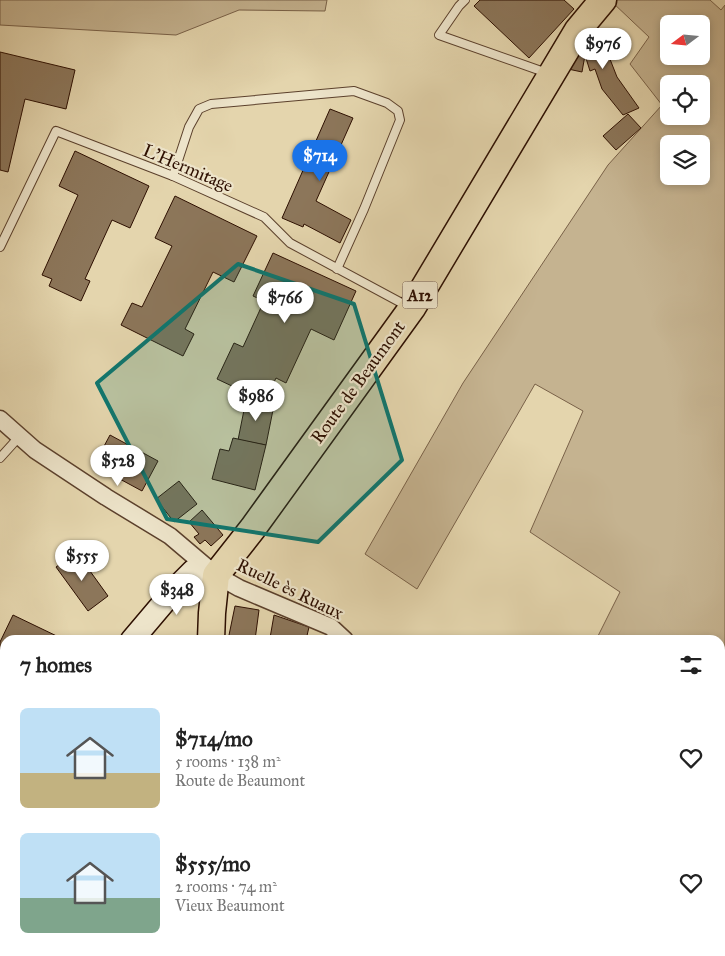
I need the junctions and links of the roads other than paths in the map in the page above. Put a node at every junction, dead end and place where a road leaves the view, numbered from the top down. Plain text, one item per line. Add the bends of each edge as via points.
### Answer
1 (465, 0) edge
2 (603, 0) edge
3 (552, 75) junction
4 (173, 176) junction
5 (0, 247) edge
6 (337, 269) junction
7 (412, 308) junction
8 (0, 419) edge
9 (19, 437) junction
10 (0, 458) edge
11 (216, 575) junction
12 (136, 635) edge
13 (211, 635) edge
14 (340, 635) edge

1 - 3 lane via 439,35
2 - 3 main road, Route de Beaumont / A12 via 578,30
3 - 7 main road, Route de Beaumont / A12
4 - 5 lane, L'Hermitage via 56,131
4 - 6 lane, L'Hermitage via 264,218 290,243
4 - 6 lane via 189,127 199,109 211,104 354,91 387,104 398,111 400,120
6 - 7 lane, L'Hermitage
7 - 11 main road, Route de Beaumont / A12
8 - 9 street, Ruelle ès Ruaux
9 - 10 lane
9 - 11 street, Ruelle ès Ruaux via 170,536
11 - 12 street via 193,571
11 - 13 main road
11 - 14 street, Ruelle ès Ruaux via 331,627

